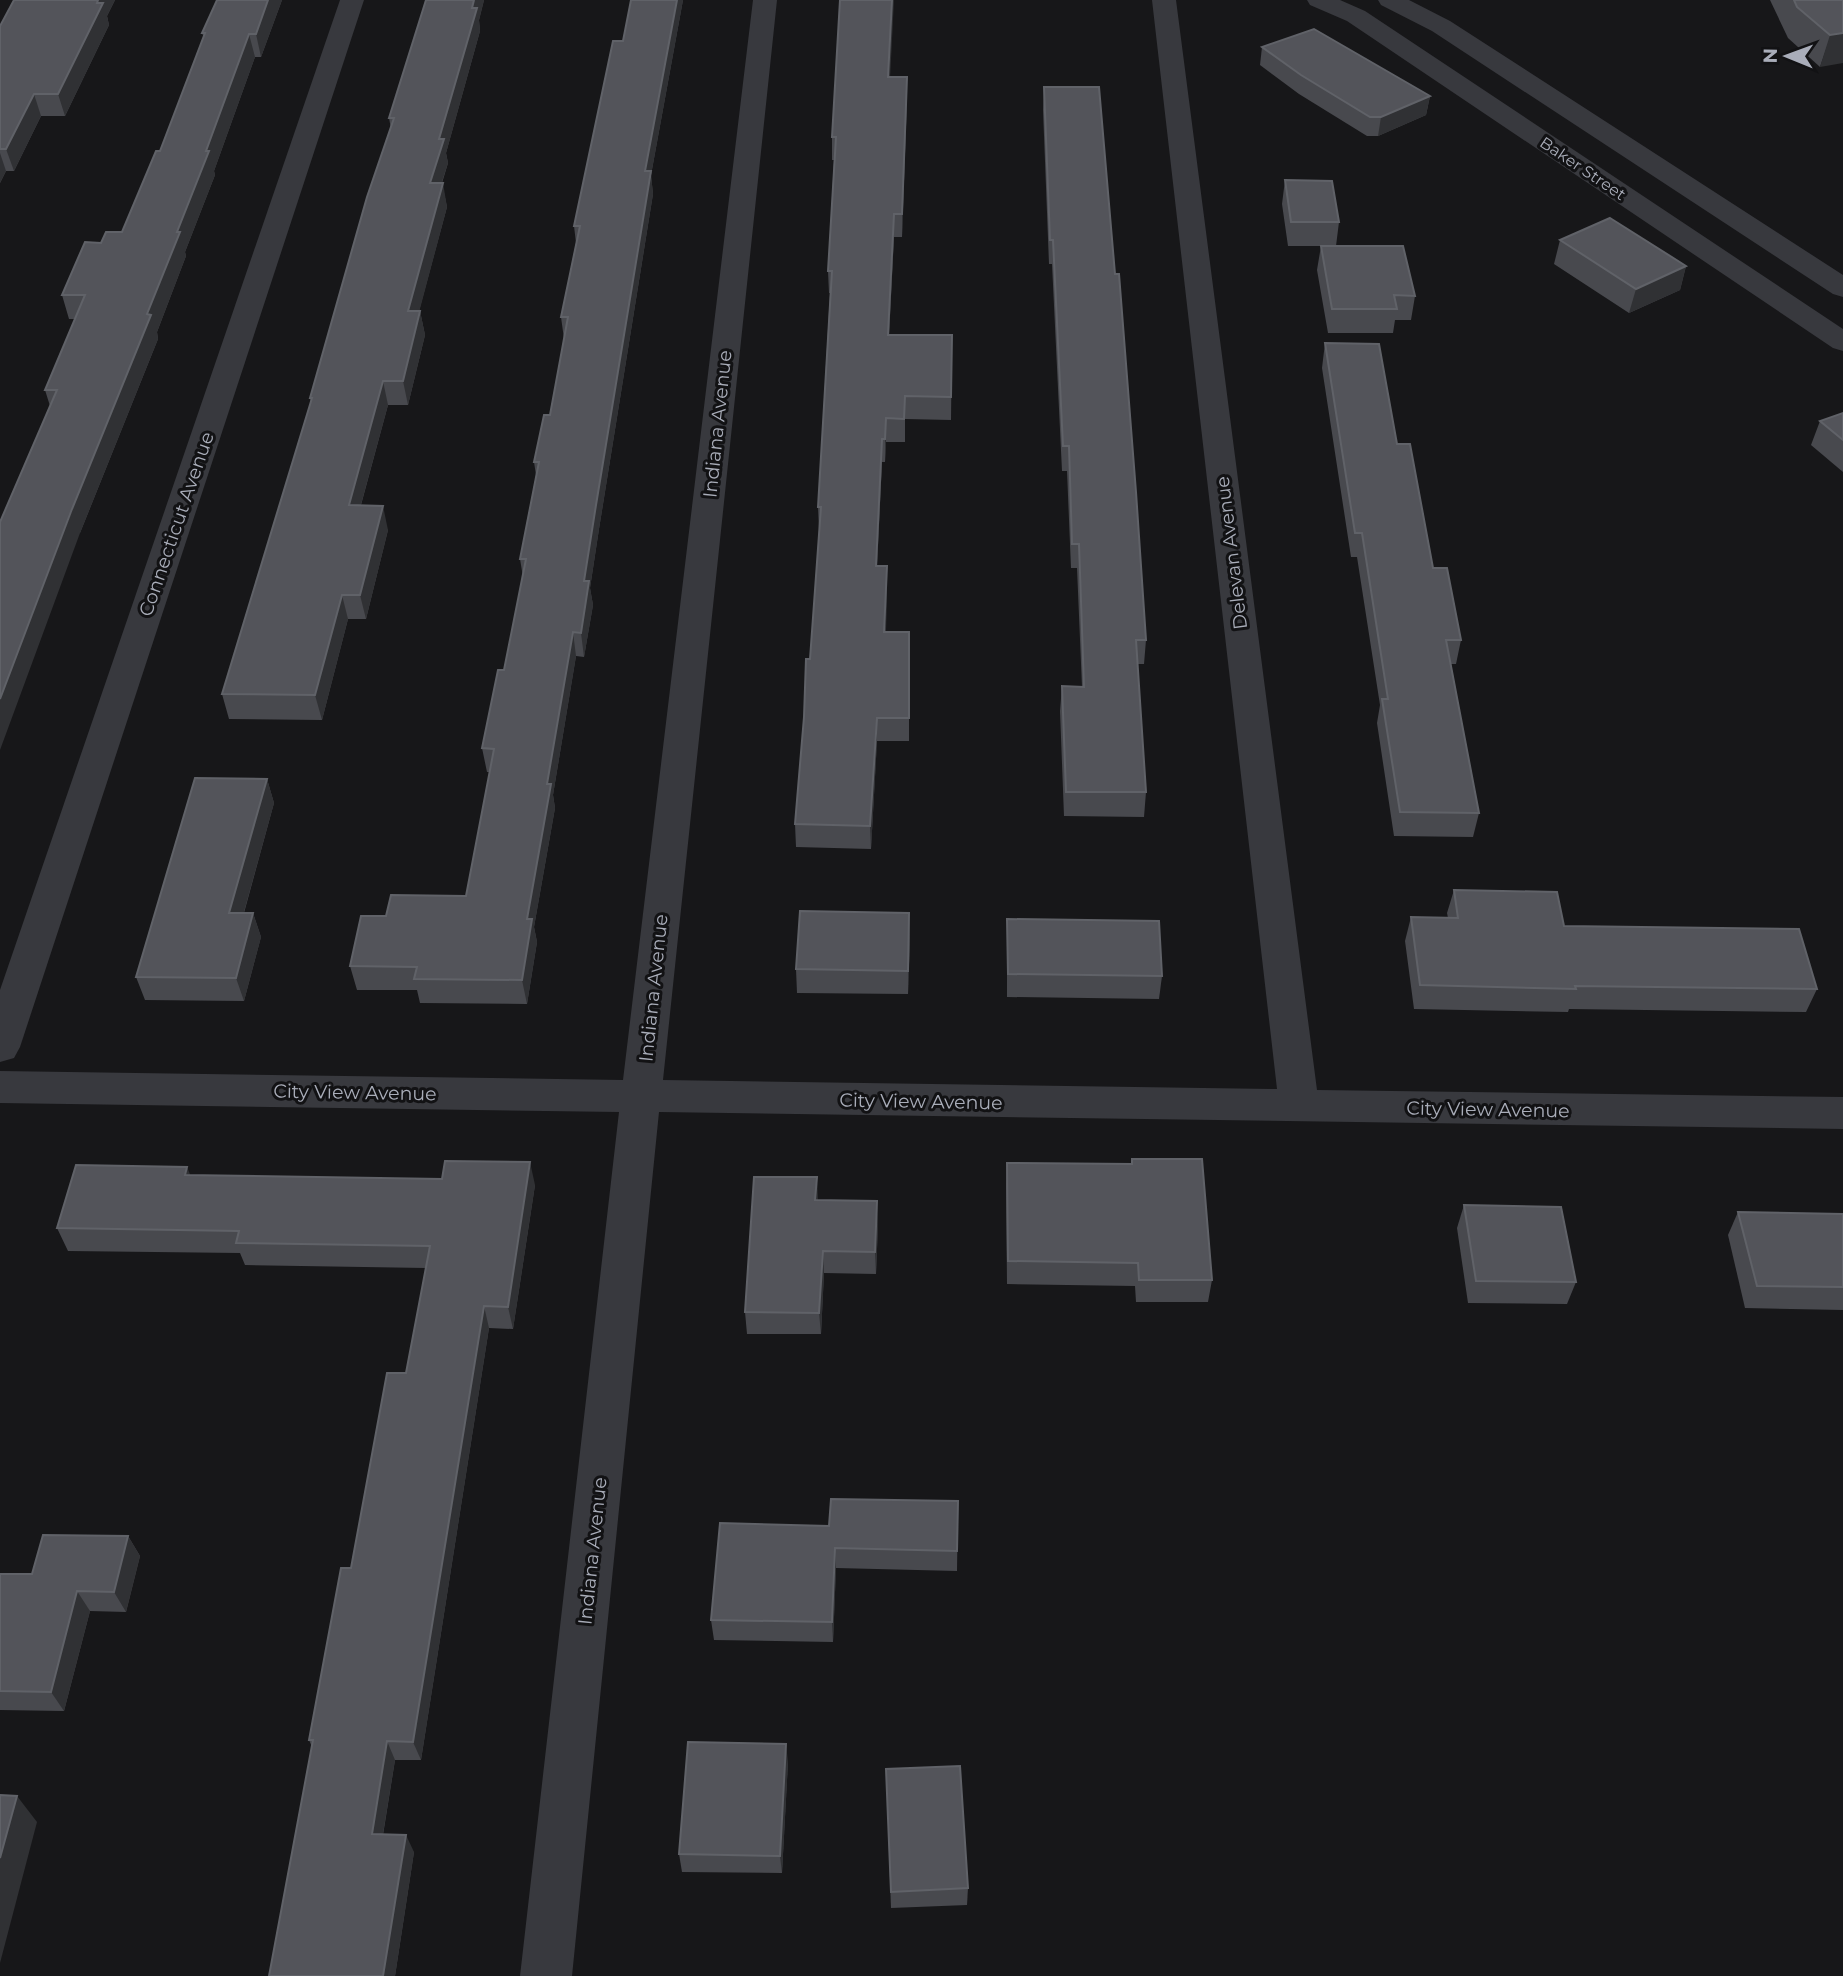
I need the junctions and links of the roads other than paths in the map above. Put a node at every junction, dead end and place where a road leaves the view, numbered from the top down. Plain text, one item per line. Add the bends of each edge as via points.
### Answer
1 (352, 0) edge
2 (765, 0) edge
3 (1164, 0) edge
4 (1319, 0) edge
5 (1393, 1) edge
6 (1445, 76) junction
7 (1843, 288) edge
8 (1843, 342) edge
9 (0, 1047) edge
10 (0, 1087) edge
11 (641, 1096) junction
12 (1299, 1107) junction
13 (1843, 1112) edge
14 (546, 1976) edge

1 - 9 street, Connecticut Avenue
2 - 11 street, Indiana Avenue
3 - 12 street, Delevan Avenue
4 - 6 street, Baker Street via 1356,16
5 - 6 street via 1410,40
5 - 7 street via 1441,26
6 - 8 street, Baker Street
10 - 11 street, City View Avenue
11 - 12 street, City View Avenue
11 - 14 street, Indiana Avenue
12 - 13 street, City View Avenue

